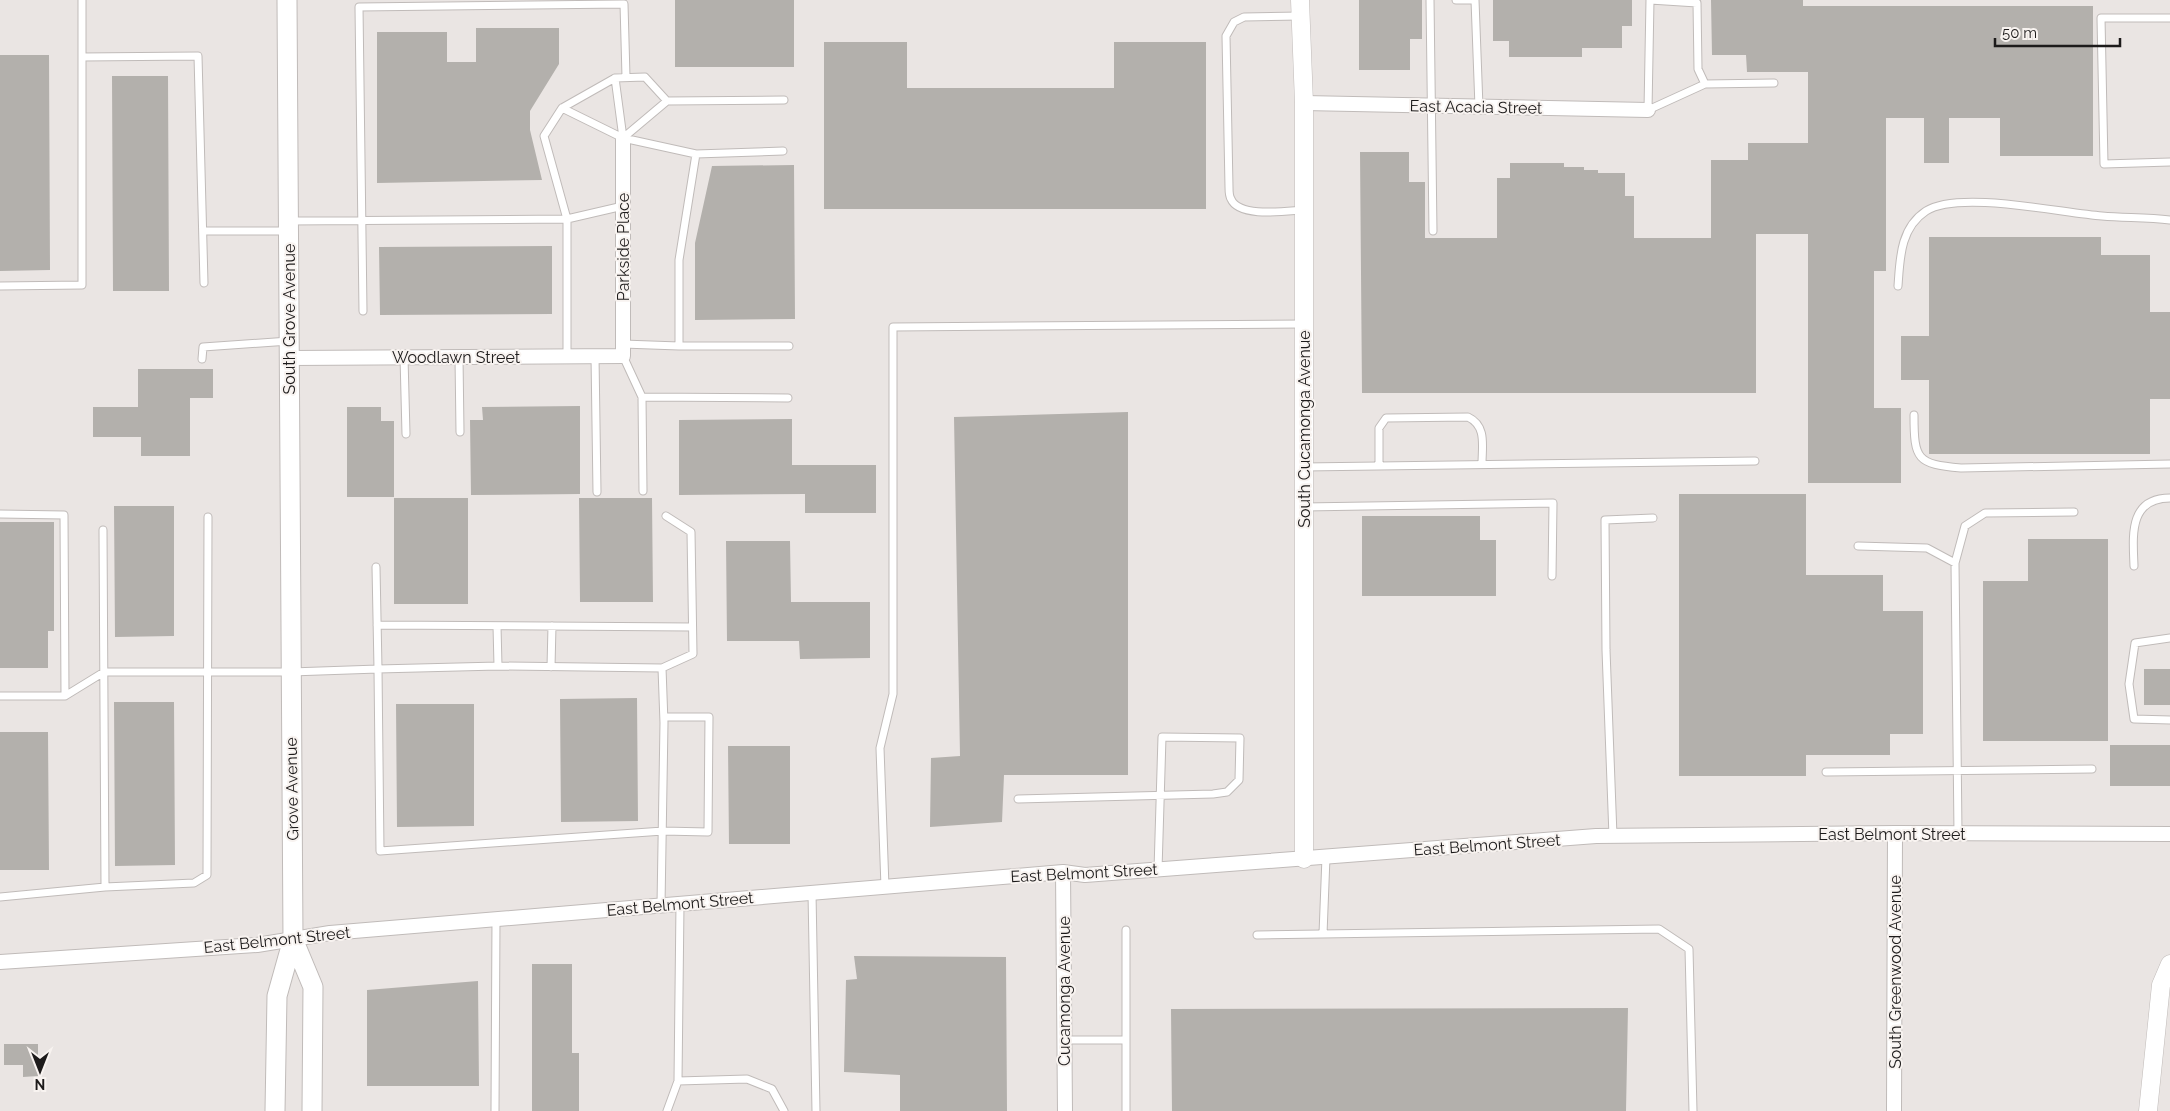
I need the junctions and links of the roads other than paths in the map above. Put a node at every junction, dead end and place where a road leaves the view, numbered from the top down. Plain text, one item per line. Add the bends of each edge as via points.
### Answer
1 (82, 0) edge
2 (287, 0) edge
3 (1430, 0) edge
4 (1456, 0) edge
5 (1300, 8) edge
6 (2170, 18) edge
7 (82, 57) junction
8 (615, 78) junction
9 (626, 78) junction
10 (1774, 83) dead end
11 (1705, 84) junction
12 (784, 100) dead end
13 (666, 101) junction
14 (1304, 103) junction
15 (1430, 106) junction
16 (1479, 107) junction
17 (562, 108) junction
18 (1648, 110) junction
19 (623, 138) junction
20 (783, 151) dead end
21 (696, 154) junction
22 (2170, 162) edge
23 (623, 206) junction
24 (1304, 210) junction
25 (567, 220) junction
26 (2170, 220) edge
27 (362, 221) junction
28 (289, 226) junction
29 (203, 231) junction
30 (1433, 231) dead end
31 (204, 283) dead end
32 (0, 286) edge
33 (1898, 286) dead end
34 (363, 311) dead end
35 (1304, 324) junction
36 (679, 346) junction
37 (789, 346) dead end
38 (290, 349) junction
39 (623, 350) junction
40 (567, 356) junction
41 (595, 356) junction
42 (404, 357) junction
43 (459, 357) junction
44 (202, 359) dead end
45 (642, 397) junction
46 (788, 398) dead end
47 (1914, 416) dead end
48 (460, 432) dead end
49 (406, 434) dead end
50 (1756, 461) dead end
51 (1482, 464) junction
52 (2170, 464) edge
53 (1379, 466) junction
54 (1304, 467) junction
55 (643, 491) dead end
56 (597, 492) dead end
57 (2170, 498) edge
58 (1304, 507) junction
59 (2074, 512) dead end
60 (0, 514) edge
61 (208, 516) dead end
62 (666, 516) dead end
63 (1653, 518) dead end
64 (103, 530) dead end
65 (1858, 546) dead end
66 (1956, 563) junction
67 (2134, 566) dead end
68 (376, 567) dead end
69 (1552, 576) dead end
70 (377, 625) junction
71 (497, 626) junction
72 (552, 626) junction
73 (692, 627) junction
74 (2170, 638) edge
75 (291, 639) joint
76 (498, 666) junction
77 (551, 667) junction
78 (378, 668) junction
79 (662, 668) junction
80 (104, 672) junction
81 (207, 672) junction
82 (291, 672) junction
83 (0, 696) edge
84 (65, 696) junction
85 (664, 717) junction
86 (2170, 720) edge
87 (2092, 769) dead end
88 (1826, 772) dead end
89 (1958, 772) junction
90 (1160, 797) junction
91 (1018, 799) dead end
92 (663, 831) junction
93 (1895, 833) junction
94 (1958, 833) junction
95 (2170, 834) edge
96 (1613, 836) junction
97 (1326, 857) junction
98 (1304, 859) junction
99 (1158, 870) junction
100 (1063, 872) junction
101 (105, 887) junction
102 (885, 887) junction
103 (812, 893) junction
104 (0, 896) edge
105 (680, 904) junction
106 (661, 906) junction
107 (496, 919) junction
108 (1126, 930) dead end
109 (1323, 934) junction
110 (1256, 935) dead end
111 (293, 939) junction
112 (0, 962) edge
113 (2170, 964) edge
114 (1064, 1040) junction
115 (1126, 1040) junction
116 (678, 1081) junction
117 (275, 1111) edge
118 (312, 1111) edge
119 (495, 1111) edge
120 (667, 1111) edge
121 (784, 1111) edge
122 (816, 1111) edge
123 (1065, 1111) edge
124 (1126, 1111) edge
125 (1693, 1111) edge
126 (1894, 1111) edge
127 (2148, 1111) edge

1 - 7 lane
2 - 28 main road, South Grove Avenue
3 - 15 lane
4 - 16 lane via 1475,0
5 - 14 street, South Cucamonga Avenue
5 - 24 lane via 1244,16 1234,22 1226,36 1228,168 1231,200 1238,207 1248,212
6 - 22 lane via 2100,18 2104,164
7 - 29 lane via 198,56
7 - 32 lane via 82,285
8 - 9 lane
8 - 17 lane
8 - 19 lane
9 - 13 lane via 645,77
9 - 27 lane via 624,4 359,7
10 - 11 lane
11 - 18 lane
11 - 18 lane via 1698,69 1697,3 1650,0
12 - 13 lane
13 - 19 lane
14 - 15 street, East Acacia Street
14 - 24 street, South Cucamonga Avenue
15 - 16 street, East Acacia Street
15 - 30 lane
16 - 18 street, East Acacia Street
17 - 19 lane
17 - 25 lane via 544,136
19 - 21 lane
19 - 23 street, Parkside Place
20 - 21 lane
21 - 36 lane via 679,260
23 - 25 lane
23 - 39 street, Parkside Place
24 - 35 street, South Cucamonga Avenue
25 - 27 lane
25 - 40 lane
26 - 33 lane via 2101,216 2018,204 1939,206 1914,221 1907,233 1901,249
27 - 28 lane
27 - 34 lane
28 - 29 lane
28 - 38 main road, South Grove Avenue
29 - 31 lane
35 - 54 street, South Cucamonga Avenue
35 - 102 lane via 893,328 893,694 880,748
36 - 37 lane
36 - 39 lane
38 - 42 street, Woodlawn Street
38 - 44 lane via 203,347
38 - 75 main road, South Grove Avenue
39 - 41 street, Woodlawn Street
39 - 45 lane
40 - 41 street, Woodlawn Street
40 - 43 street, Woodlawn Street
41 - 56 lane
42 - 43 street, Woodlawn Street
42 - 49 lane
43 - 48 lane
45 - 46 lane
45 - 55 lane
47 - 52 lane via 1914,444 1927,462 1936,466
50 - 51 lane
51 - 53 lane
51 - 53 lane via 1482,429 1468,417 1386,418 1379,428
53 - 54 lane
54 - 58 street, South Cucamonga Avenue
57 - 67 lane via 2150,502 2135,520
58 - 69 lane via 1553,503
58 - 98 street, South Cucamonga Avenue
59 - 66 lane via 1985,514 1965,526
60 - 84 lane via 64,515
61 - 81 lane
62 - 73 lane via 691,532
63 - 96 lane via 1605,520
64 - 80 lane
65 - 66 lane via 1927,548
66 - 89 lane
68 - 70 lane
70 - 71 lane
70 - 78 lane
71 - 72 lane
71 - 76 lane
72 - 73 lane
72 - 77 lane
73 - 79 lane via 693,654
74 - 86 lane via 2135,644 2129,684 2134,719
75 - 82 main road, Grove Avenue
76 - 77 lane
76 - 78 lane
77 - 79 lane
78 - 82 lane
78 - 92 lane via 380,852
79 - 85 lane
80 - 81 lane
80 - 84 lane
80 - 101 lane
81 - 82 lane
81 - 101 lane via 208,874 194,883
82 - 111 main road, Grove Avenue
83 - 84 lane
85 - 92 lane
85 - 92 lane via 709,717 708,832
87 - 89 lane
88 - 89 lane
89 - 94 lane
90 - 90 lane via 1162,737 1240,738 1239,780 1227,792
90 - 91 lane
90 - 99 lane
92 - 106 lane
93 - 94 street, East Belmont Street
93 - 96 street, East Belmont Street
93 - 126 street, South Greenwood Avenue
94 - 95 street, East Belmont Street
96 - 97 street, East Belmont Street
97 - 98 street, East Belmont Street
97 - 109 lane
98 - 99 street, East Belmont Street
99 - 100 street, East Belmont Street via 1085,875
100 - 102 street, East Belmont Street
100 - 114 street, Cucamonga Avenue
101 - 104 lane
102 - 103 street, East Belmont Street
103 - 105 street, East Belmont Street
103 - 122 lane
105 - 106 street, East Belmont Street
105 - 116 lane
106 - 107 street, East Belmont Street
107 - 111 street, East Belmont Street
107 - 119 lane
108 - 115 lane
109 - 110 lane
109 - 125 lane via 1659,929 1689,949
111 - 112 street, East Belmont Street via 257,945
111 - 117 main road, Grove Avenue via 277,996
111 - 118 main road, Grove Avenue via 313,987
113 - 127 street via 2160,985
114 - 115 lane
114 - 123 street, Cucamonga Avenue
115 - 124 lane
116 - 120 lane
116 - 121 lane via 747,1079 772,1089

